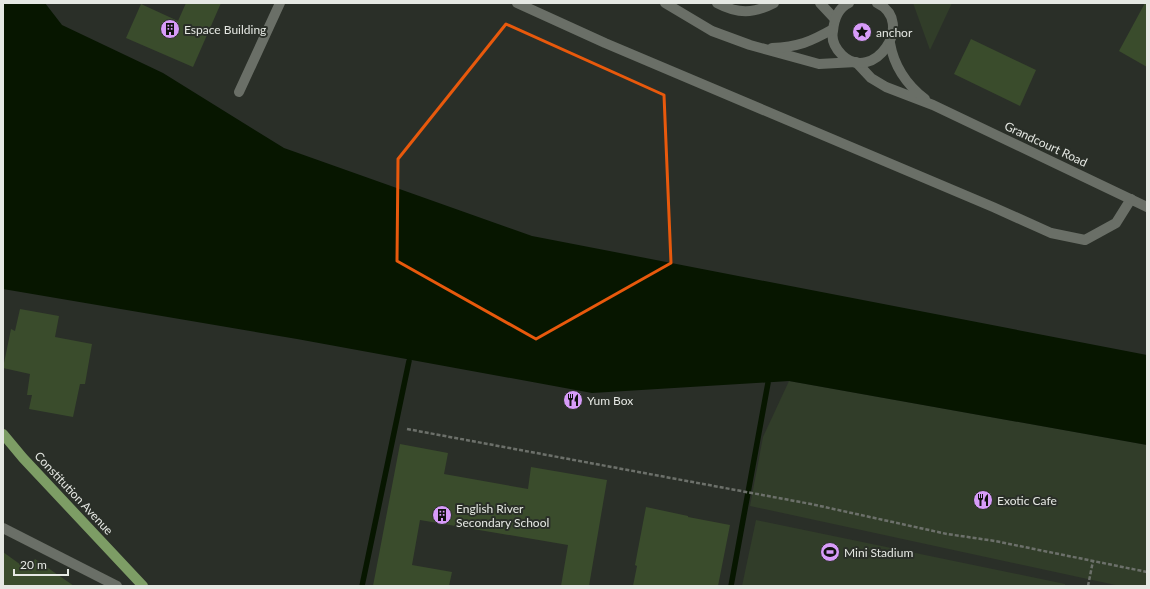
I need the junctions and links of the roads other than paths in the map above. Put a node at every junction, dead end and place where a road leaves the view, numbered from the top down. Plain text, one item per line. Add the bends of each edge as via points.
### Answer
1 (280, 3) edge
2 (516, 3) edge
3 (665, 3) edge
4 (717, 3) edge
5 (774, 3) edge
6 (820, 3) edge
7 (845, 3) edge
8 (880, 4) edge
9 (834, 24) junction
10 (890, 43) junction
11 (750, 46) junction
12 (856, 62) junction
13 (239, 92) dead end
14 (933, 105) junction
15 (1131, 200) junction
16 (1147, 207) edge
17 (3, 434) edge
18 (3, 528) edge
19 (117, 586) edge
20 (143, 586) edge

1 - 13 street
2 - 15 street via 1051,233 1085,240 1116,223
3 - 11 street via 712,31
4 - 5 street via 742,12 755,11
6 - 9 street
7 - 9 street via 839,10
8 - 10 street via 888,12 892,22
9 - 11 street via 812,41 785,48
9 - 12 street via 832,38 837,50 844,57
10 - 12 street via 878,56 867,62
10 - 14 street via 892,54 907,81
11 - 12 street via 819,64
12 - 14 street via 871,78 886,87
14 - 15 street, Grandcourt Road
15 - 16 street, Grandcourt Road
17 - 20 main road, Constitution Avenue
18 - 19 street

